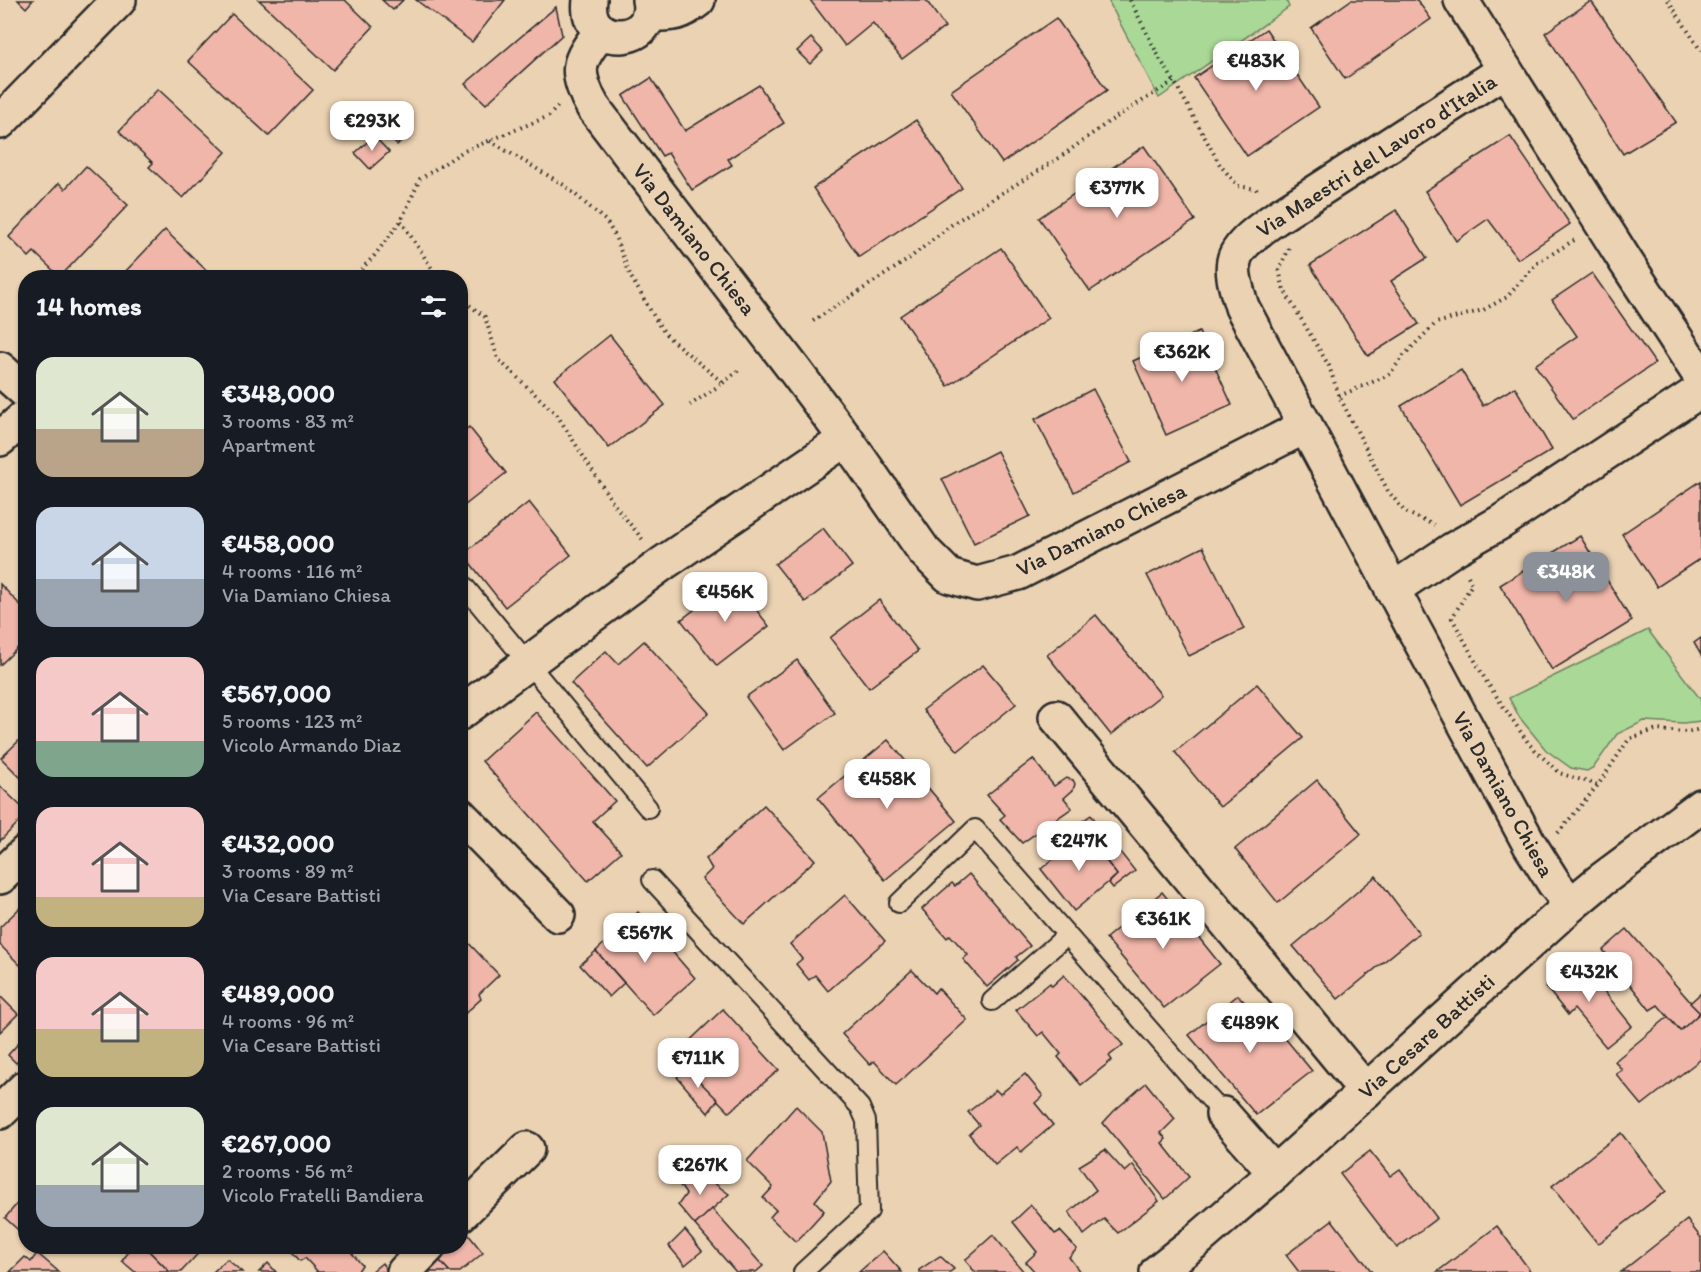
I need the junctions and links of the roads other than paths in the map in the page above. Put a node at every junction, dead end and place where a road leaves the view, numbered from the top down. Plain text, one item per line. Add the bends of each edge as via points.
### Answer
1 (119, 0) edge
2 (590, 0) edge
3 (698, 0) edge
4 (1461, 0) edge
5 (649, 7) edge
6 (602, 31) junction
7 (1505, 70) junction
8 (0, 122) edge
9 (1242, 307) joint
10 (0, 369) edge
11 (1701, 377) edge
12 (18, 385) edge
13 (1701, 390) edge
14 (18, 423) edge
15 (1306, 426) junction
16 (846, 439) junction
17 (0, 440) edge
18 (1392, 590) junction
19 (468, 591) edge
20 (528, 663) junction
21 (468, 707) edge
22 (1056, 717) dead end
23 (1701, 806) edge
24 (648, 808) dead end
25 (468, 823) edge
26 (18, 860) edge
27 (0, 877) edge
28 (652, 880) dead end
29 (899, 903) dead end
30 (1571, 905) junction
31 (558, 915) dead end
32 (1067, 935) junction
33 (992, 1001) dead end
34 (1366, 1090) junction
35 (18, 1095) edge
36 (0, 1112) edge
37 (1223, 1114) joint
38 (528, 1149) dead end
39 (1275, 1173) junction
40 (468, 1207) edge
41 (421, 1254) edge
42 (404, 1272) edge
43 (803, 1272) edge
44 (1157, 1272) edge

1 - 8 street
2 - 6 street via 591,16
3 - 5 street via 685,10 668,14
4 - 7 street, Via Maestri del Lavoro d'Italia
5 - 6 street via 645,22 630,35 611,36
6 - 16 street, Via Damiano Chiesa via 581,66 585,92 593,107
7 - 9 street, Via Maestri del Lavoro d'Italia via 1248,239 1234,260
7 - 11 street, Via Maestri del Lavoro d'Italia
9 - 15 street, Via Damiano Chiesa
10 - 12 street
13 - 18 street
14 - 17 street
15 - 16 street, Via Damiano Chiesa via 1018,573 977,584 949,576 924,551
15 - 18 street, Via Damiano Chiesa
16 - 20 street via 662,564
18 - 30 street, Via Damiano Chiesa via 1530,845
19 - 20 lane
20 - 21 street
20 - 24 lane
22 - 34 street
23 - 30 street, Via Cesare Battisti
25 - 31 street
26 - 27 street
28 - 43 lane via 860,1107 866,1121 869,1211
29 - 32 lane via 975,830
30 - 34 street, Via Cesare Battisti
32 - 33 lane
32 - 37 lane
34 - 39 street, Via Cesare Battisti
35 - 36 street
37 - 39 street
38 - 40 street
39 - 44 street, Via Cesare Battisti
41 - 42 street

